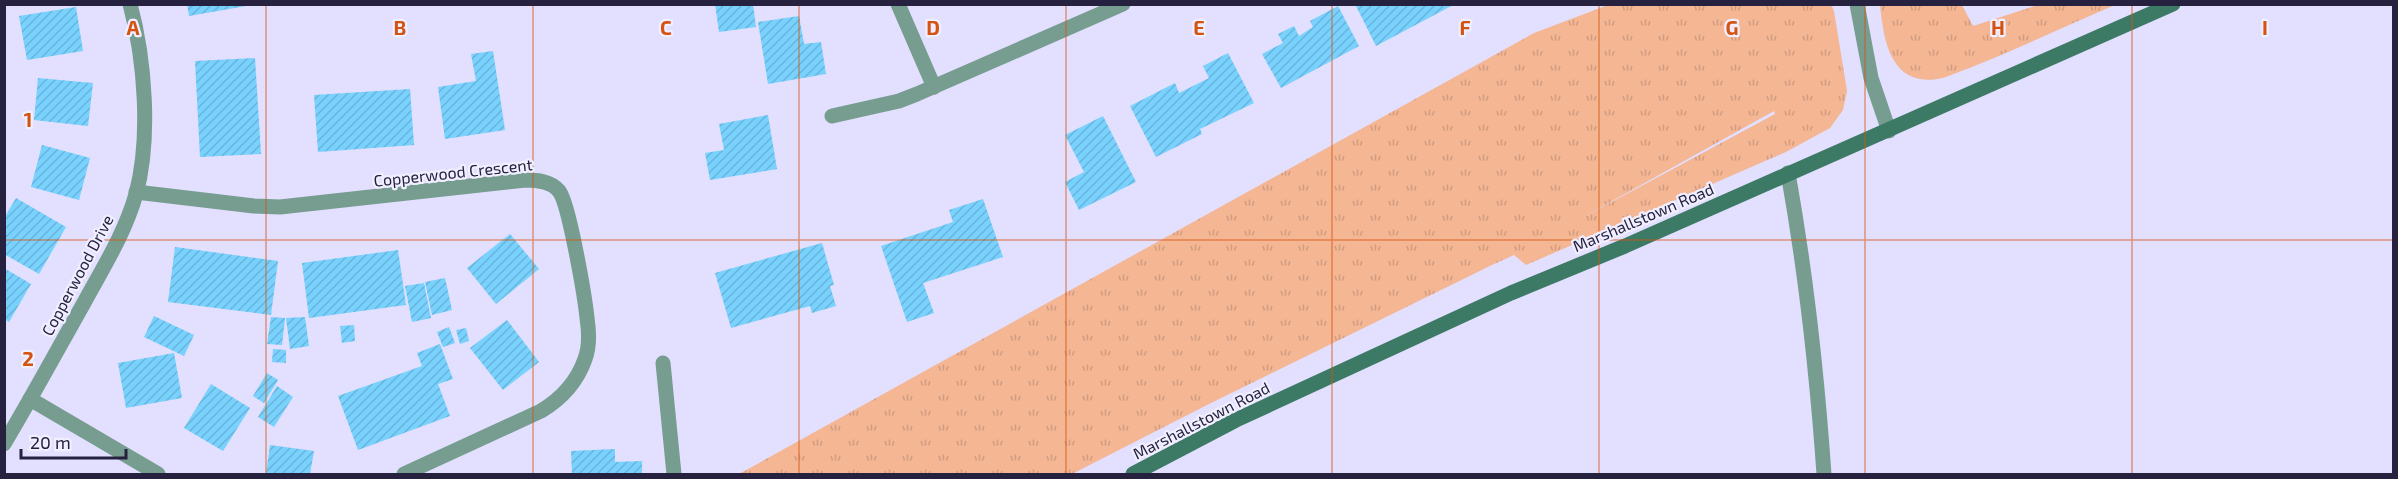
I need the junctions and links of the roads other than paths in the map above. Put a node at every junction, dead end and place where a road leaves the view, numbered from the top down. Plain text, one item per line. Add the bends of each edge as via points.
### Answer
1 (130, 4) edge
2 (898, 4) edge
3 (1123, 4) edge
4 (1857, 4) edge
5 (2174, 4) edge
6 (934, 87) junction
7 (832, 116) dead end
8 (1889, 131) junction
9 (1788, 173) junction
10 (136, 192) junction
11 (663, 363) dead end
12 (30, 399) junction
13 (4, 444) edge
14 (158, 474) edge
15 (404, 474) edge
16 (674, 474) edge
17 (1133, 474) edge
18 (1824, 474) edge

1 - 10 street, Copperwood Drive via 137,29 144,94
2 - 6 street
3 - 6 street
4 - 8 street via 1871,78
5 - 8 main road, Marshallstown Road
6 - 7 street via 899,101
8 - 9 main road, Marshallstown Road
9 - 17 main road, Marshallstown Road via 1492,302 1236,420
9 - 18 street via 1816,370
10 - 12 street, Copperwood Drive via 120,237
10 - 15 street, Copperwood Crescent via 267,207 525,180 546,182 559,191 567,213 587,318 588,350 577,378 561,397 541,411
11 - 16 street
12 - 13 street, Copperwood Drive
12 - 14 street

